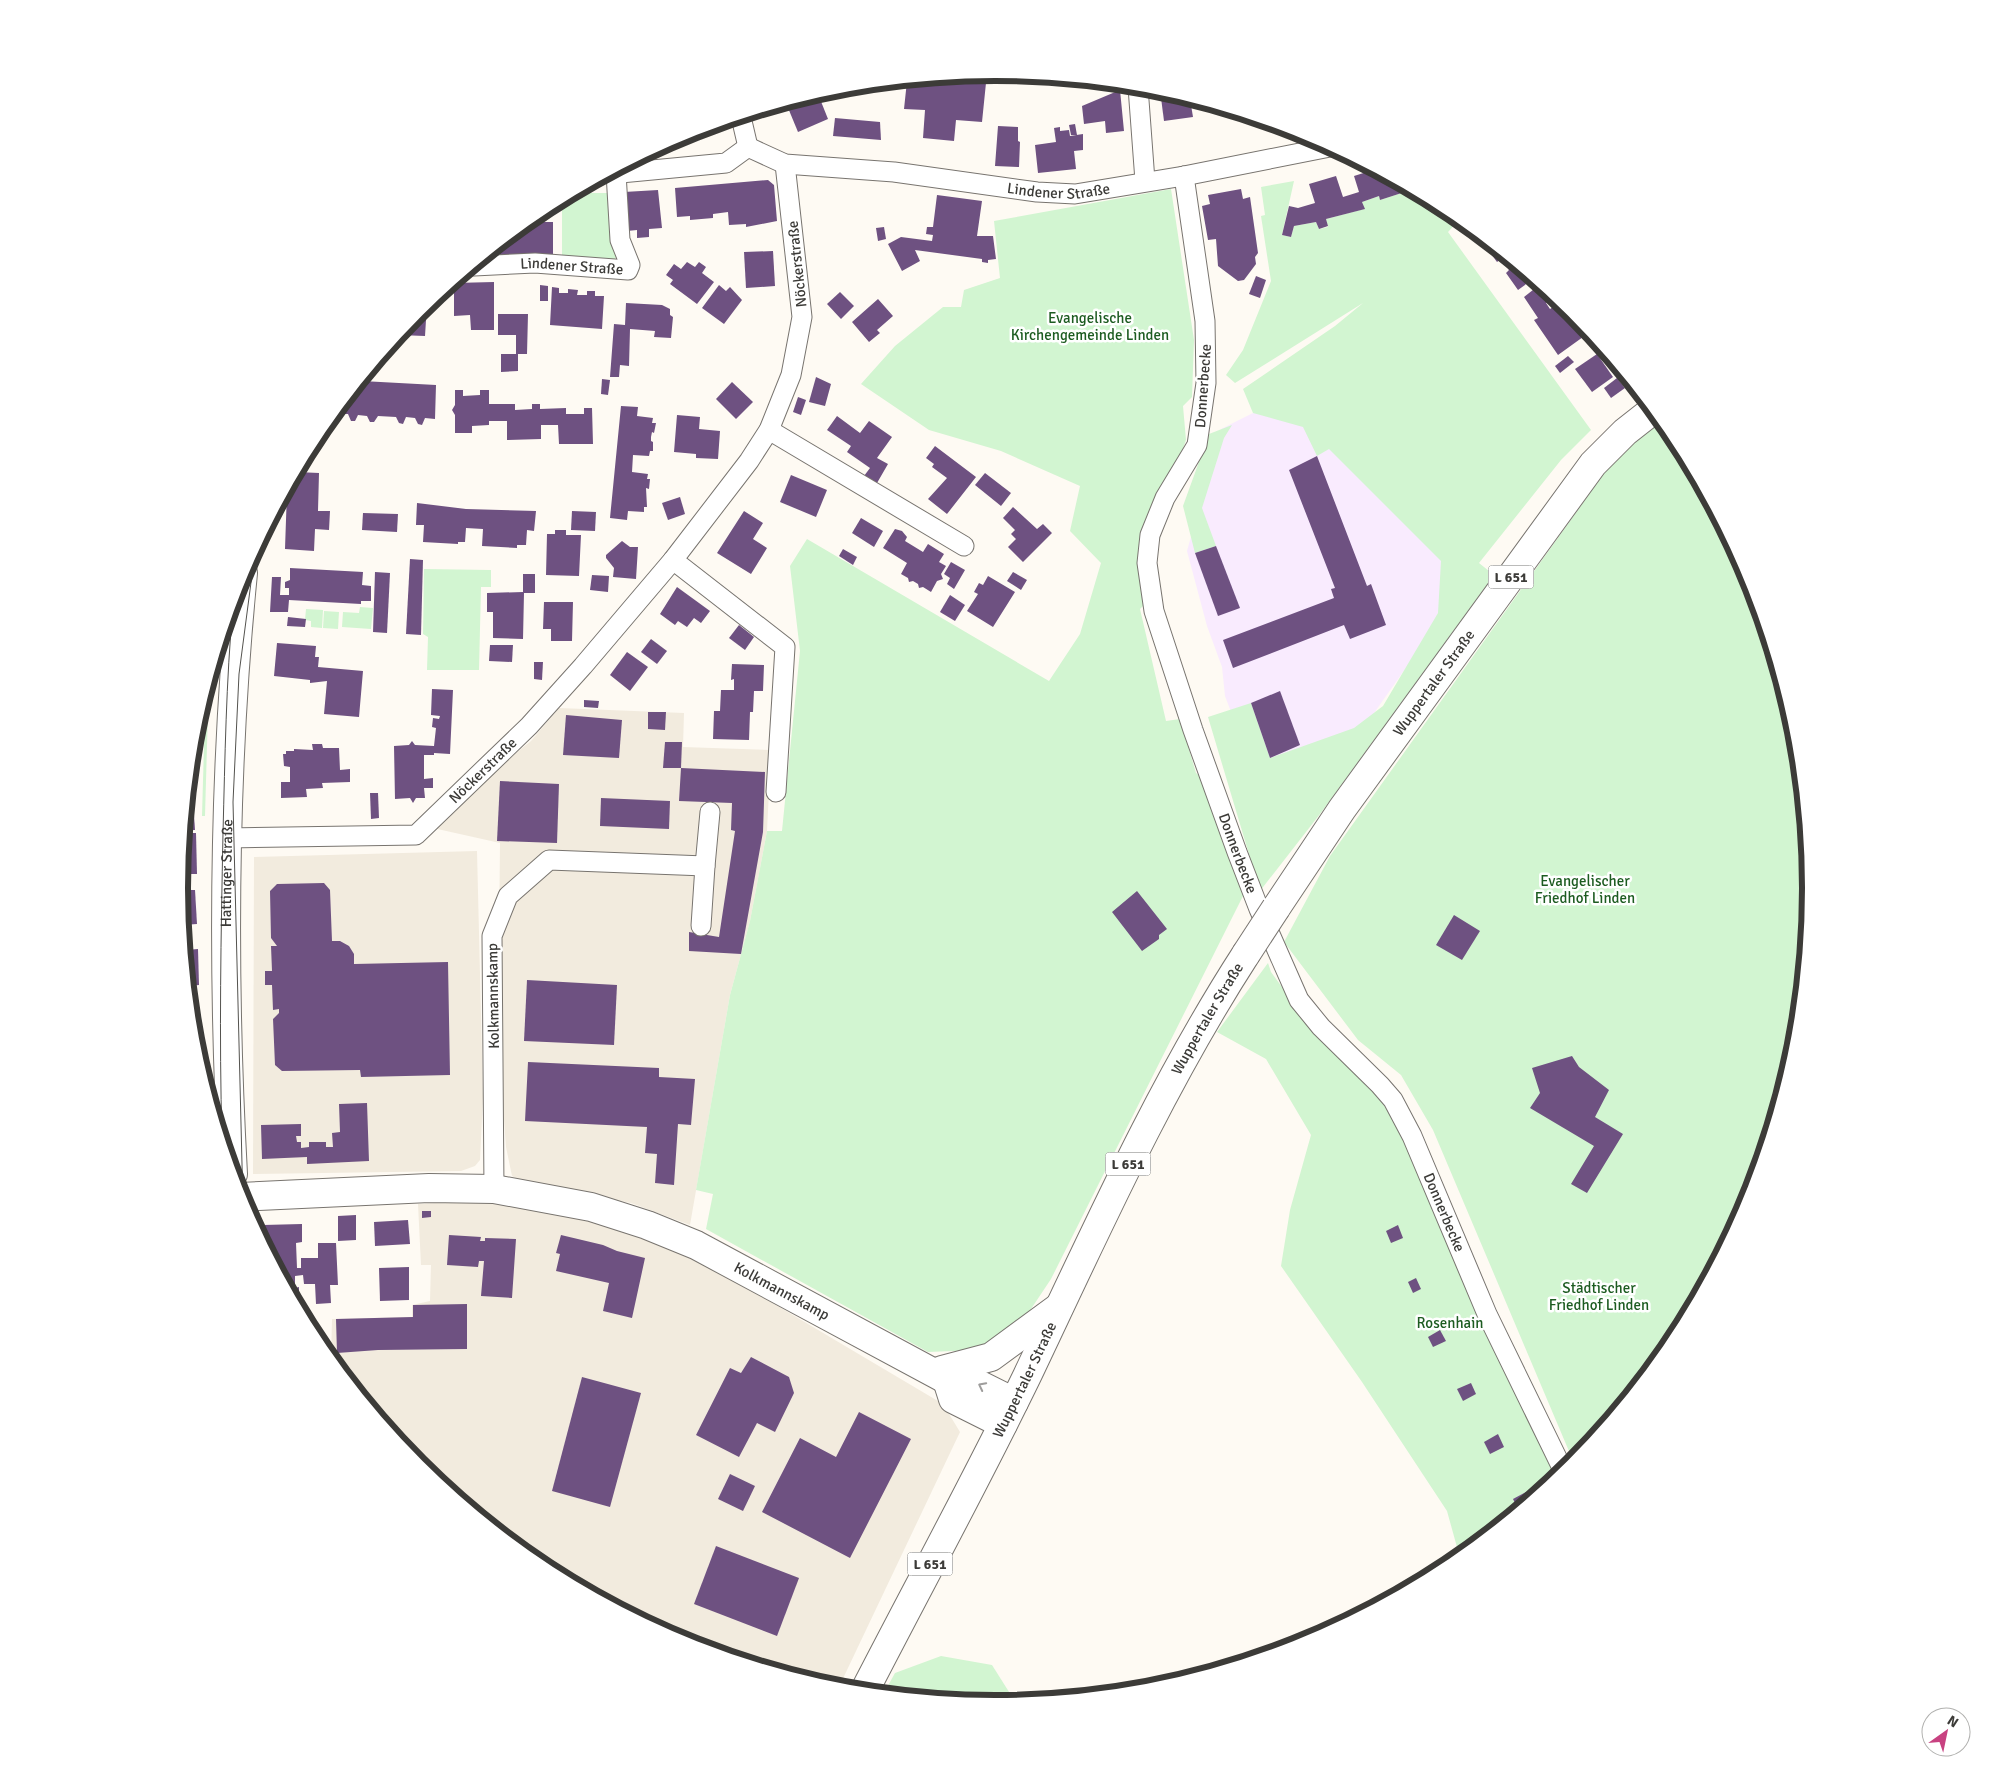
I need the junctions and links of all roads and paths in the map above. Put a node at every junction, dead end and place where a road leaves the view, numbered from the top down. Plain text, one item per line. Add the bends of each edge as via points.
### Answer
1 (1139, 95) edge
2 (742, 122) edge
3 (748, 147) junction
4 (1319, 149) edge
5 (785, 164) junction
6 (621, 173) edge
7 (1184, 176) junction
8 (613, 177) edge
9 (1145, 181) junction
10 (483, 266) edge
11 (1648, 414) edge
12 (769, 430) junction
13 (964, 546) dead end
14 (674, 560) junction
15 (240, 605) edge
16 (776, 792) dead end
17 (710, 812) dead end
18 (227, 838) junction
19 (705, 866) junction
20 (701, 926) dead end
21 (232, 1151) edge
22 (494, 1189) junction
23 (249, 1196) edge
24 (1060, 1307) junction
25 (940, 1376) junction
26 (1008, 1413) junction
27 (1560, 1464) edge
28 (868, 1685) edge

1 - 9 street
2 - 3 street
3 - 5 street
3 - 6 street, Lindener Straße via 726,163
4 - 7 street, Lindener Straße
5 - 9 street, Lindener Straße via 894,172 1058,194
5 - 12 street, Nöckerstraße via 802,317 791,374
7 - 9 street, Lindener Straße
7 - 27 street, Donnerbecke via 1206,330 1206,383 1197,445 1165,498 1150,535 1147,564 1154,611 1233,842 1299,1000 1393,1100 1412,1136 1487,1314
8 - 10 street, Lindener Straße via 620,240 630,265 628,270 535,264
11 - 24 street, Wuppertaler Straße / L 651, bridge via 1593,464 1342,809 1276,908 1169,1085
12 - 13 street
12 - 14 street, Nöckerstraße
14 - 16 street via 785,647
14 - 18 street, Nöckerstraße via 529,726 416,835
15 - 18 street, Hattinger Straße via 232,698
17 - 19 street
18 - 21 street, Hattinger Straße
19 - 20 street
19 - 22 street, Kolkmannskamp via 549,860 508,896 492,941
22 - 23 street, Kolkmannskamp via 429,1188
22 - 25 street, Kolkmannskamp via 575,1203 647,1224 696,1245
24 - 25 street, L 651 via 991,1357
24 - 26 street, Wuppertaler Straße / L 651
25 - 26 street, Kolkmannskamp via 968,1379
26 - 28 street, Wuppertaler Straße / L 651

